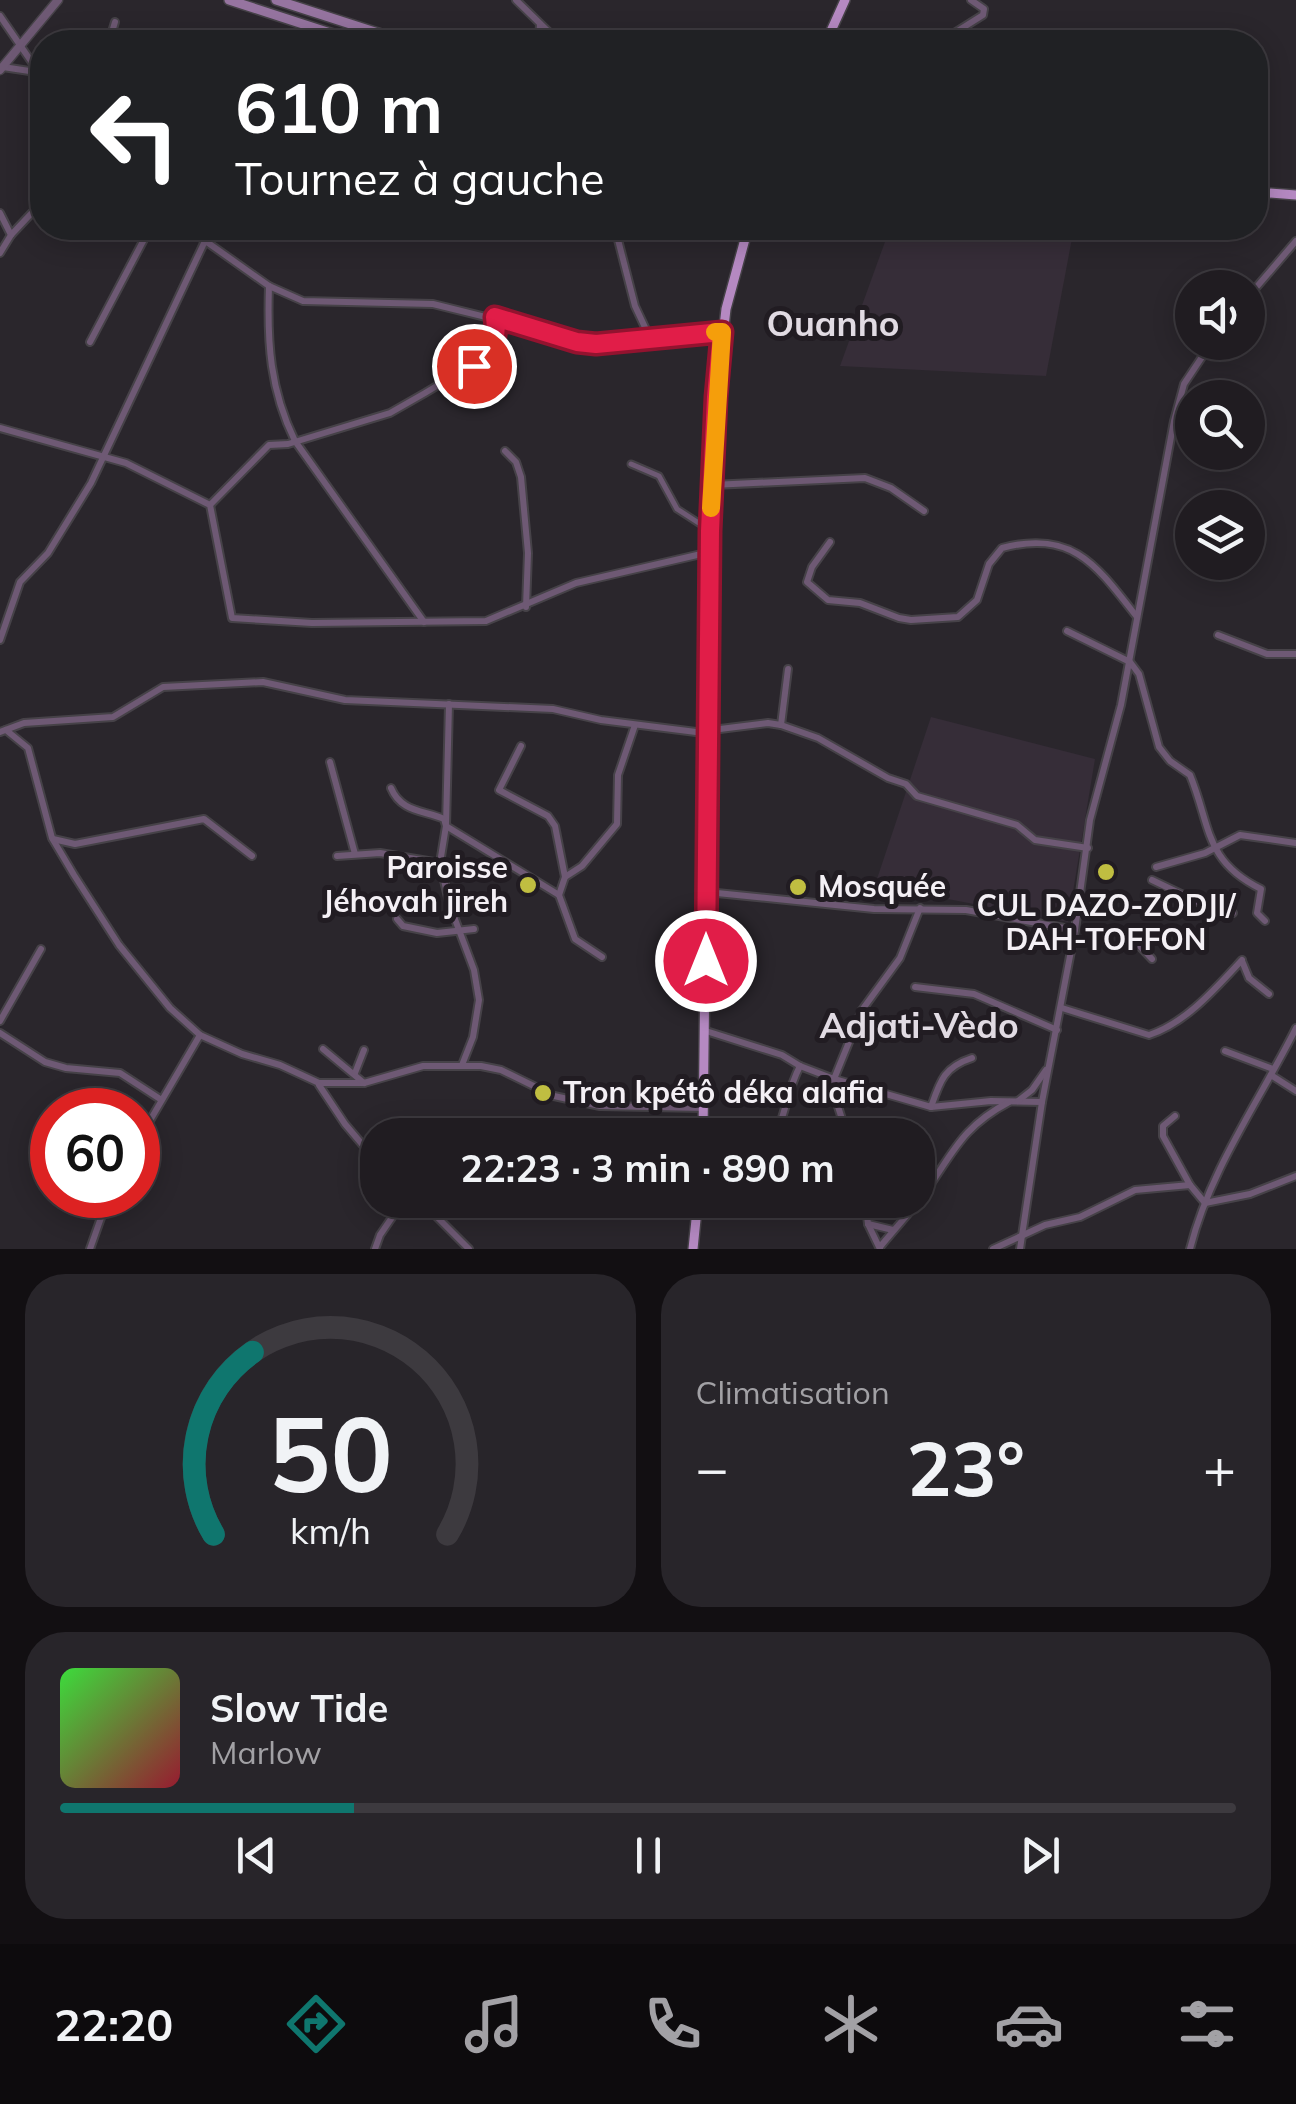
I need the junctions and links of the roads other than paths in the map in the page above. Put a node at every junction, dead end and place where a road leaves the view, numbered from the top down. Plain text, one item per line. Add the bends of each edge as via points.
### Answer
1 (58, 0) edge
2 (229, 0) edge
3 (516, 0) edge
4 (845, 0) edge
5 (971, 0) edge
6 (281, 2) edge
7 (0, 16) edge
8 (284, 18) junction
9 (115, 22) dead end
10 (540, 24) junction
11 (306, 25) junction
12 (349, 25) junction
13 (32, 30) edge
14 (112, 30) edge
15 (306, 30) edge
16 (320, 30) edge
17 (348, 30) edge
18 (366, 30) edge
19 (540, 30) edge
20 (546, 30) edge
21 (831, 30) edge
22 (961, 30) edge
23 (30, 32) edge
24 (20, 44) junction
25 (30, 59) edge
26 (1, 68) edge
27 (30, 72) edge
28 (1268, 193) edge
29 (1296, 196) edge
30 (0, 213) edge
31 (30, 215) edge
32 (11, 235) junction
33 (144, 240) edge
34 (203, 240) edge
35 (204, 240) edge
36 (618, 240) edge
37 (744, 240) edge
38 (1296, 240) edge
39 (0, 252) edge
40 (1265, 277) edge
41 (269, 286) junction
42 (495, 317) junction
43 (722, 332) junction
44 (650, 338) junction
45 (90, 342) dead end
46 (1200, 360) edge
47 (0, 428) edge
48 (296, 441) junction
49 (505, 450) dead end
50 (104, 458) junction
51 (631, 464) dead end
52 (712, 485) junction
53 (210, 505) junction
54 (924, 511) dead end
55 (710, 531) junction
56 (830, 542) dead end
57 (710, 552) junction
58 (526, 606) junction
59 (1137, 618) junction
60 (425, 623) junction
61 (1067, 632) dead end
62 (1218, 635) dead end
63 (0, 640) edge
64 (1296, 654) edge
65 (1130, 662) junction
66 (788, 670) dead end
67 (448, 704) junction
68 (635, 725) junction
69 (781, 725) junction
70 (3, 731) edge
71 (708, 733) junction
72 (521, 746) dead end
73 (330, 762) dead end
74 (391, 788) dead end
75 (446, 826) junction
76 (52, 838) junction
77 (1296, 843) edge
78 (1088, 848) junction
79 (1214, 850) junction
80 (355, 854) junction
81 (252, 856) dead end
82 (337, 856) dead end
83 (440, 863) junction
84 (1156, 867) dead end
85 (564, 878) junction
86 (1152, 880) dead end
87 (707, 892) junction
88 (559, 896) junction
89 (920, 908) junction
90 (1233, 913) dead end
91 (397, 919) dead end
92 (1265, 921) dead end
93 (474, 929) dead end
94 (460, 930) junction
95 (1075, 930) junction
96 (1136, 941) dead end
97 (40, 948) dead end
98 (602, 957) dead end
99 (1152, 959) dead end
100 (916, 988) dead end
101 (1269, 994) dead end
102 (1062, 1008) junction
103 (0, 1020) edge
104 (706, 1030) junction
105 (1058, 1030) junction
106 (0, 1032) edge
107 (1295, 1032) edge
108 (200, 1035) junction
109 (323, 1048) dead end
110 (364, 1050) dead end
111 (1225, 1051) dead end
112 (972, 1058) dead end
113 (1051, 1059) junction
114 (462, 1065) junction
115 (800, 1066) junction
116 (1272, 1072) junction
117 (354, 1073) junction
118 (834, 1078) junction
119 (364, 1083) junction
120 (319, 1084) junction
121 (143, 1088) edge
122 (765, 1092) dead end
123 (787, 1092) junction
124 (1296, 1092) edge
125 (160, 1099) edge
126 (1013, 1102) junction
127 (1042, 1102) junction
128 (705, 1108) junction
129 (932, 1108) junction
130 (1176, 1116) dead end
131 (704, 1118) edge
132 (783, 1118) edge
133 (841, 1118) edge
134 (360, 1142) edge
135 (935, 1176) edge
136 (1296, 1176) edge
137 (1190, 1185) junction
138 (1206, 1204) junction
139 (101, 1218) edge
140 (391, 1218) edge
141 (438, 1218) edge
142 (696, 1218) edge
143 (867, 1218) edge
144 (904, 1218) edge
145 (868, 1224) junction
146 (893, 1230) junction
147 (1022, 1237) junction
148 (880, 1248) edge
149 (90, 1249) edge
150 (375, 1249) edge
151 (469, 1249) edge
152 (693, 1249) edge
153 (993, 1249) edge
154 (1020, 1249) edge
155 (1190, 1249) edge

1 - 13 street
2 - 8 main road
3 - 10 street
4 - 21 main road
5 - 22 street via 984,8 983,15
6 - 8 street
6 - 12 main road
7 - 24 street
8 - 11 main road
9 - 14 street
10 - 19 street
10 - 20 street
11 - 15 street
11 - 16 main road
12 - 17 street
12 - 18 main road
23 - 24 street
24 - 25 street
24 - 26 street
26 - 27 street
28 - 29 main road
30 - 32 street
31 - 32 street
32 - 39 street
33 - 45 street
34 - 50 street
35 - 41 street
36 - 44 street
37 - 43 main road
38 - 40 street
41 - 42 street via 302,301 433,304
41 - 48 street via 267,345 284,419
42 - 44 street via 577,342
42 - 48 street via 493,346 474,366 390,412
43 - 44 street
43 - 52 main road
46 - 59 street via 1184,384
47 - 50 street
48 - 53 street via 269,445
48 - 60 street
49 - 58 street via 522,477
50 - 53 street
50 - 63 street via 48,553 20,582
51 - 55 street via 659,476 677,509
52 - 54 street via 864,478
52 - 55 main road
53 - 60 street via 232,618
55 - 57 main road
56 - 59 street via 807,582 828,600 899,618 966,614 1002,548 1042,541 1095,564
57 - 58 street via 611,572
57 - 71 main road
58 - 60 street via 486,621
59 - 65 street
61 - 65 street
62 - 64 street via 1267,654
65 - 78 street
65 - 79 street via 1140,674 1158,747 1190,775
66 - 69 street
67 - 68 street via 553,709
67 - 70 street via 345,700 232,682 163,688 100,720 48,720
67 - 75 street
68 - 71 street
68 - 85 street via 618,775 615,829
69 - 71 street
69 - 78 street via 818,738 917,796 1017,824 1034,840
70 - 76 street via 28,748
71 - 87 main road
72 - 85 street via 499,790 548,816
73 - 80 street
74 - 75 street via 402,804 440,817
75 - 83 street
75 - 88 street
76 - 81 street via 75,844 204,819
76 - 108 street via 119,945
77 - 79 street via 1240,835
78 - 95 street
79 - 84 street
79 - 92 street via 1260,889 1257,913
80 - 82 street
80 - 83 street
83 - 94 street
85 - 88 street
86 - 90 street
87 - 89 street
87 - 104 main road
88 - 98 street via 575,939
89 - 95 street
89 - 118 street via 900,958 862,1010
91 - 94 street via 437,933
93 - 94 street
94 - 114 street via 479,1000
95 - 102 street
96 - 99 street
97 - 103 street
100 - 105 street via 974,994
101 - 102 street via 1248,978 1242,960 1180,1018 1148,1035
102 - 105 street
104 - 115 street
104 - 128 main road
105 - 113 street
106 - 121 street via 45,1062 120,1073
107 - 116 street
108 - 120 street
108 - 125 street
109 - 117 street
110 - 117 street
111 - 116 street
112 - 129 street via 948,1068
113 - 126 street via 1044,1075
113 - 127 street
114 - 119 street via 423,1066
114 - 128 street via 501,1070 554,1096 600,1106
115 - 118 street
115 - 123 street
116 - 124 street
116 - 138 street
117 - 119 street
118 - 129 street
118 - 133 street
119 - 120 street
120 - 134 street
122 - 123 street
123 - 132 street
126 - 127 street
126 - 129 street
126 - 135 street via 982,1116
127 - 147 street
128 - 131 main road
130 - 137 street via 1162,1130
136 - 138 street
137 - 138 street
137 - 147 street via 1135,1190
138 - 155 street
139 - 149 street
140 - 150 street
141 - 151 street
142 - 152 main road
143 - 145 street
144 - 146 street
145 - 146 street
145 - 148 street
146 - 148 street
147 - 153 street
147 - 154 street

